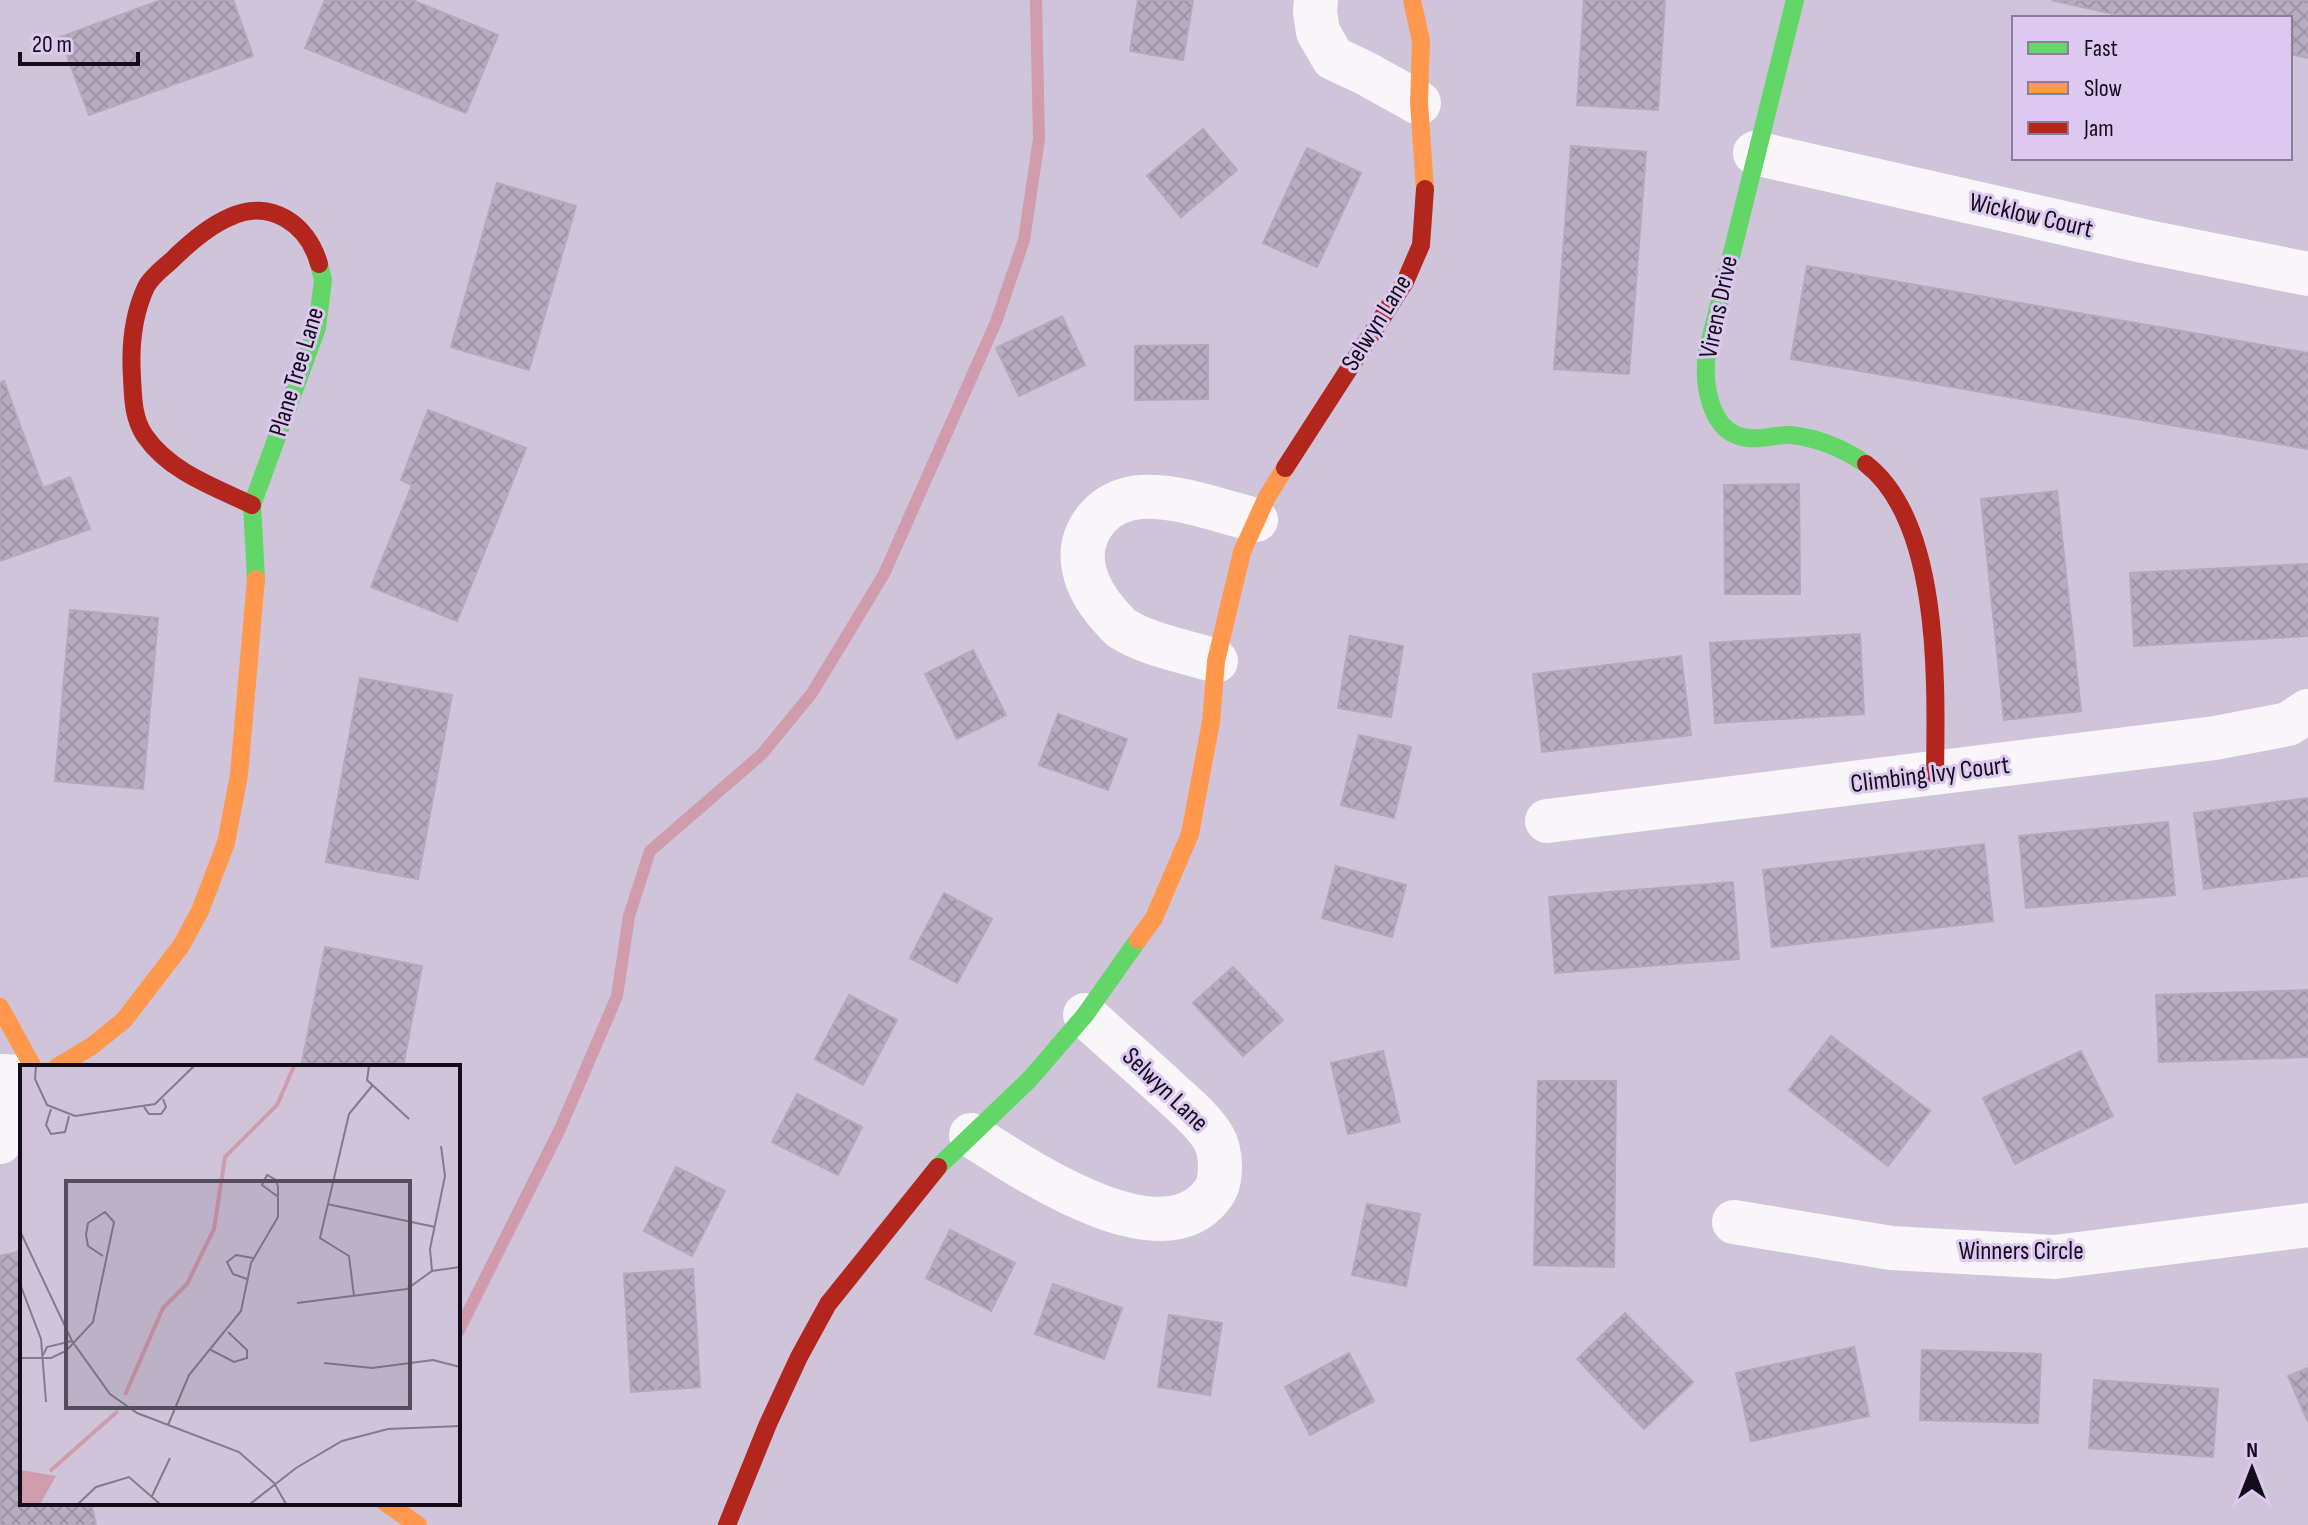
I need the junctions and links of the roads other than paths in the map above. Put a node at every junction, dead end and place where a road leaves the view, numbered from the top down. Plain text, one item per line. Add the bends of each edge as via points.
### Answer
1 (1316, 0) edge
2 (1412, 0) edge
3 (1795, 0) edge
4 (1419, 103) junction
5 (1755, 153) junction
6 (2308, 274) edge
7 (252, 505) junction
8 (1256, 520) junction
9 (1216, 661) junction
10 (2308, 711) edge
11 (1935, 775) junction
12 (1547, 821) dead end
13 (0, 1007) edge
14 (1085, 1015) junction
15 (32, 1065) edge
16 (60, 1065) edge
17 (0, 1076) edge
18 (20, 1077) edge
19 (20, 1107) edge
20 (971, 1135) junction
21 (0, 1142) edge
22 (1734, 1222) dead end
23 (2308, 1225) edge
24 (389, 1505) edge
25 (418, 1525) edge
26 (727, 1525) edge

1 - 4 street via 1318,32 1333,58
2 - 4 street, Selwyn Lane via 1421,41
3 - 5 street, Virens Drive
4 - 8 street, Selwyn Lane via 1425,191 1421,245 1405,282
5 - 6 street, Wicklow Court
5 - 11 street, Virens Drive via 1704,382 1724,426 1745,438 1789,435 1821,442 1882,478 1902,506 1913,535 1932,640
7 - 7 street, Plane Tree Lane via 317,328 323,280 305,233 285,216 263,210 231,216 185,247 147,284 134,324 131,362 133,408 145,436 177,469
7 - 16 street, Plane Tree Lane via 256,587 239,775 226,843 200,911 156,980 124,1020
8 - 9 street, Selwyn Lane via 1242,552
8 - 9 street via 1171,498 1139,497 1108,506 1083,543 1086,582 1122,628
9 - 14 street, Selwyn Lane via 1211,722 1190,834 1154,918
10 - 11 street, Climbing Ivy Court via 2288,724 2215,738
11 - 12 street, Climbing Ivy Court
13 - 15 street
14 - 20 street, Selwyn Lane via 1030,1079
14 - 20 street, Selwyn Lane via 1215,1138 1221,1165 1215,1193 1183,1216 1129,1215 1027,1171
17 - 18 street
19 - 21 street
20 - 26 street, Selwyn Lane via 928,1177 828,1304 768,1424
22 - 23 street, Winners Circle via 1891,1248 2055,1257
24 - 25 street

